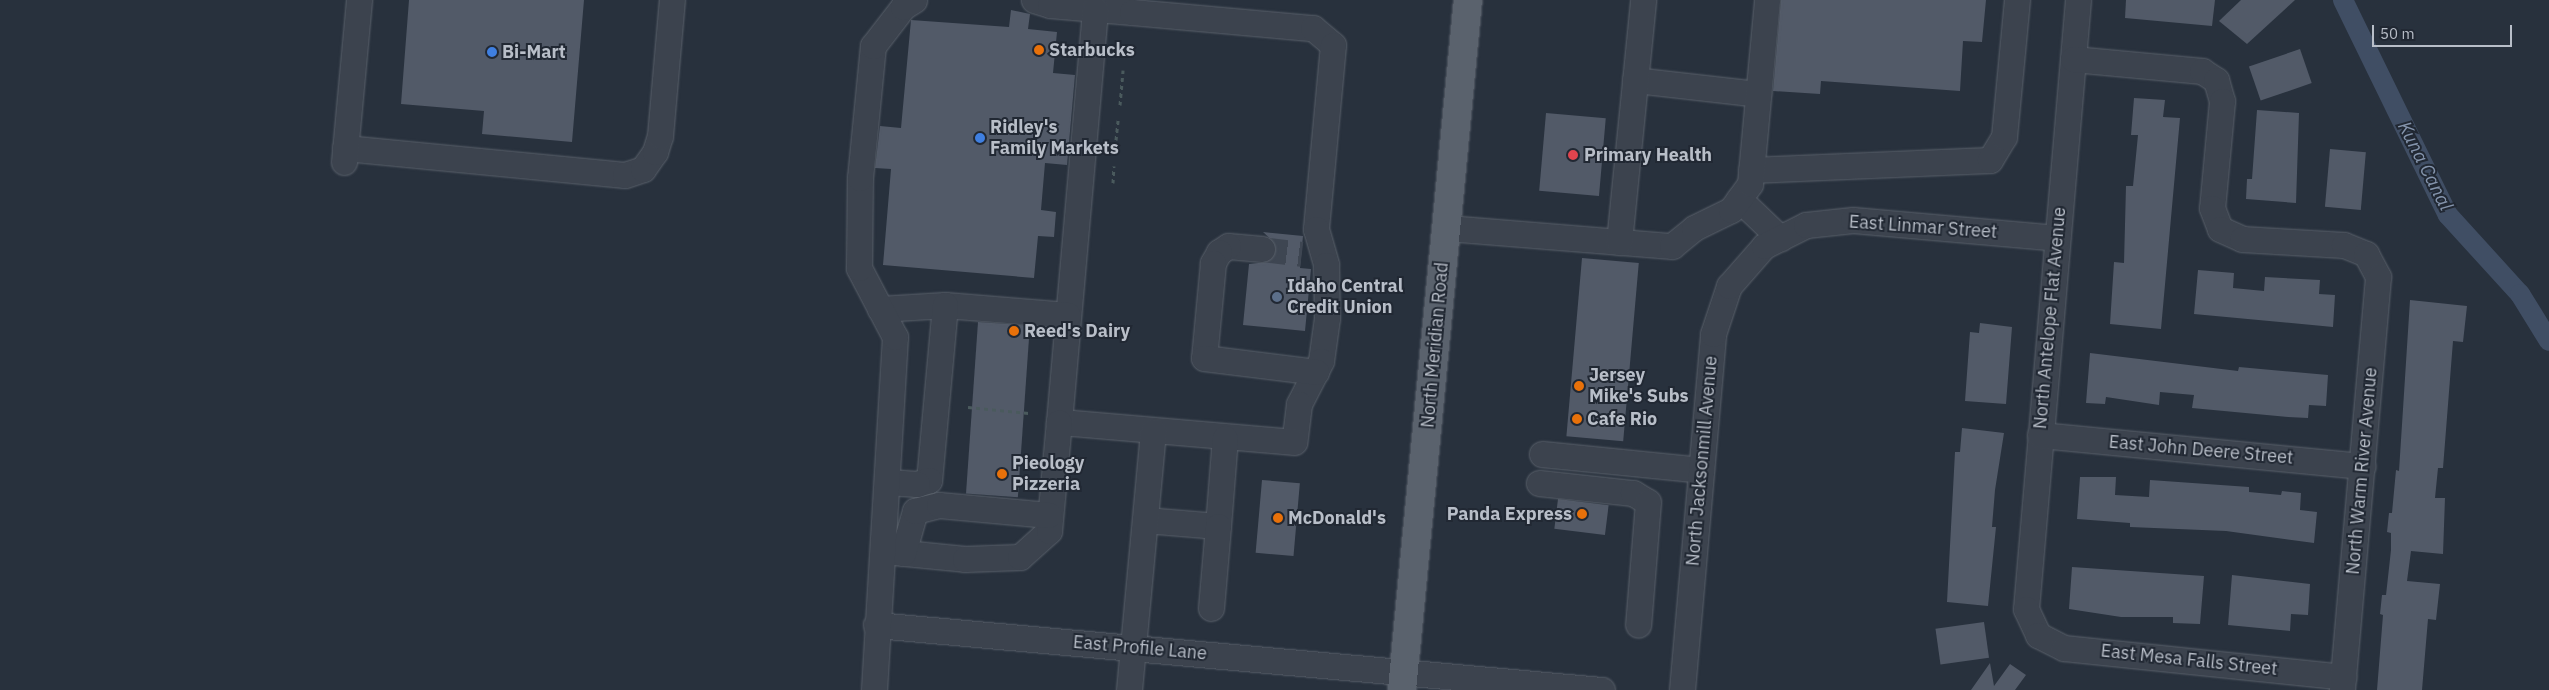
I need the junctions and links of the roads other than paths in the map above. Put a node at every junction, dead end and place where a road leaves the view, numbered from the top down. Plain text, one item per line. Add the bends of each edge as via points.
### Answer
1 (359, 0) edge
2 (672, 0) edge
3 (914, 0) edge
4 (1034, 0) edge
5 (1468, 0) edge
6 (1643, 0) edge
7 (1767, 0) edge
8 (2017, 0) edge
9 (2078, 0) edge
10 (1095, 9) junction
11 (2073, 60) junction
12 (1635, 80) junction
13 (1758, 94) junction
14 (1751, 170) junction
15 (1739, 199) junction
16 (1447, 228) junction
17 (2057, 238) junction
18 (1619, 242) junction
19 (1772, 242) junction
20 (1262, 249) tunnel mouth
21 (945, 305) junction
22 (880, 309) junction
23 (1068, 315) junction
24 (1316, 372) junction
25 (1059, 422) junction
26 (1154, 431) junction
27 (2040, 435) junction
28 (1225, 438) junction
29 (1542, 454) dead end
30 (2363, 466) junction
31 (1701, 470) junction
32 (888, 482) junction
33 (1539, 483) dead end
34 (1049, 515) junction
35 (1145, 520) junction
36 (1218, 526) junction
37 (893, 552) junction
38 (1211, 608) dead end
39 (876, 625) junction
40 (1638, 625) dead end
41 (2038, 635) joint
42 (1133, 647) junction
43 (1403, 680) edge
44 (2342, 683) edge
45 (874, 690) edge
46 (1129, 690) edge
47 (1602, 690) edge
48 (1682, 690) edge

1 - 2 street via 345,155 625,174 643,169 655,152 660,136
3 - 22 street via 903,6 873,46 860,178 859,268
4 - 10 street via 1050,5
5 - 16 main road, North Meridian Road
6 - 12 street
7 - 13 street
8 - 14 street via 2004,137 1990,160
9 - 11 street, North Antelope Flat Avenue
10 - 23 street
10 - 24 street via 1313,28 1333,45 1313,255 1327,318 1322,361
11 - 17 street, North Antelope Flat Avenue
11 - 30 street, North Warm River Avenue via 2202,71 2216,80 2222,101 2212,208 2220,228 2242,239 2344,245 2366,254 2378,277
12 - 13 street
12 - 18 street
13 - 14 street
14 - 15 street via 1750,184
15 - 18 street via 1731,210 1694,228 1672,246
15 - 19 street
16 - 18 street
16 - 43 main road, North Meridian Road
17 - 19 street, East Linmar Street via 1852,220 1806,225
17 - 27 street, North Antelope Flat Avenue
19 - 31 street, North Jacksonmill Avenue via 1729,286 1713,334
20 - 24 street via 1228,246 1219,252 1213,263 1204,358
21 - 22 street
21 - 23 street
21 - 32 street via 929,480 917,484
22 - 32 street via 894,337
23 - 25 street
24 - 28 street via 1299,404 1294,442
25 - 26 street
25 - 34 street
26 - 28 street
26 - 35 street
27 - 30 street, East John Deere Street
27 - 41 street, North Antelope Flat Avenue via 2026,609
28 - 36 street
29 - 31 street
30 - 44 street, North Warm River Avenue
31 - 48 street, North Jacksonmill Avenue
32 - 37 street
33 - 40 street via 1633,493 1648,502
34 - 37 street via 939,505 914,511
34 - 37 street via 1049,531 1020,557 965,559
35 - 36 street
35 - 42 street
36 - 38 street
37 - 39 street
39 - 42 street, East Profile Lane
39 - 45 street
41 - 44 street, East Mesa Falls Street via 2064,648
42 - 43 street, East Profile Lane
42 - 46 street
43 - 47 street, East Profile Lane

